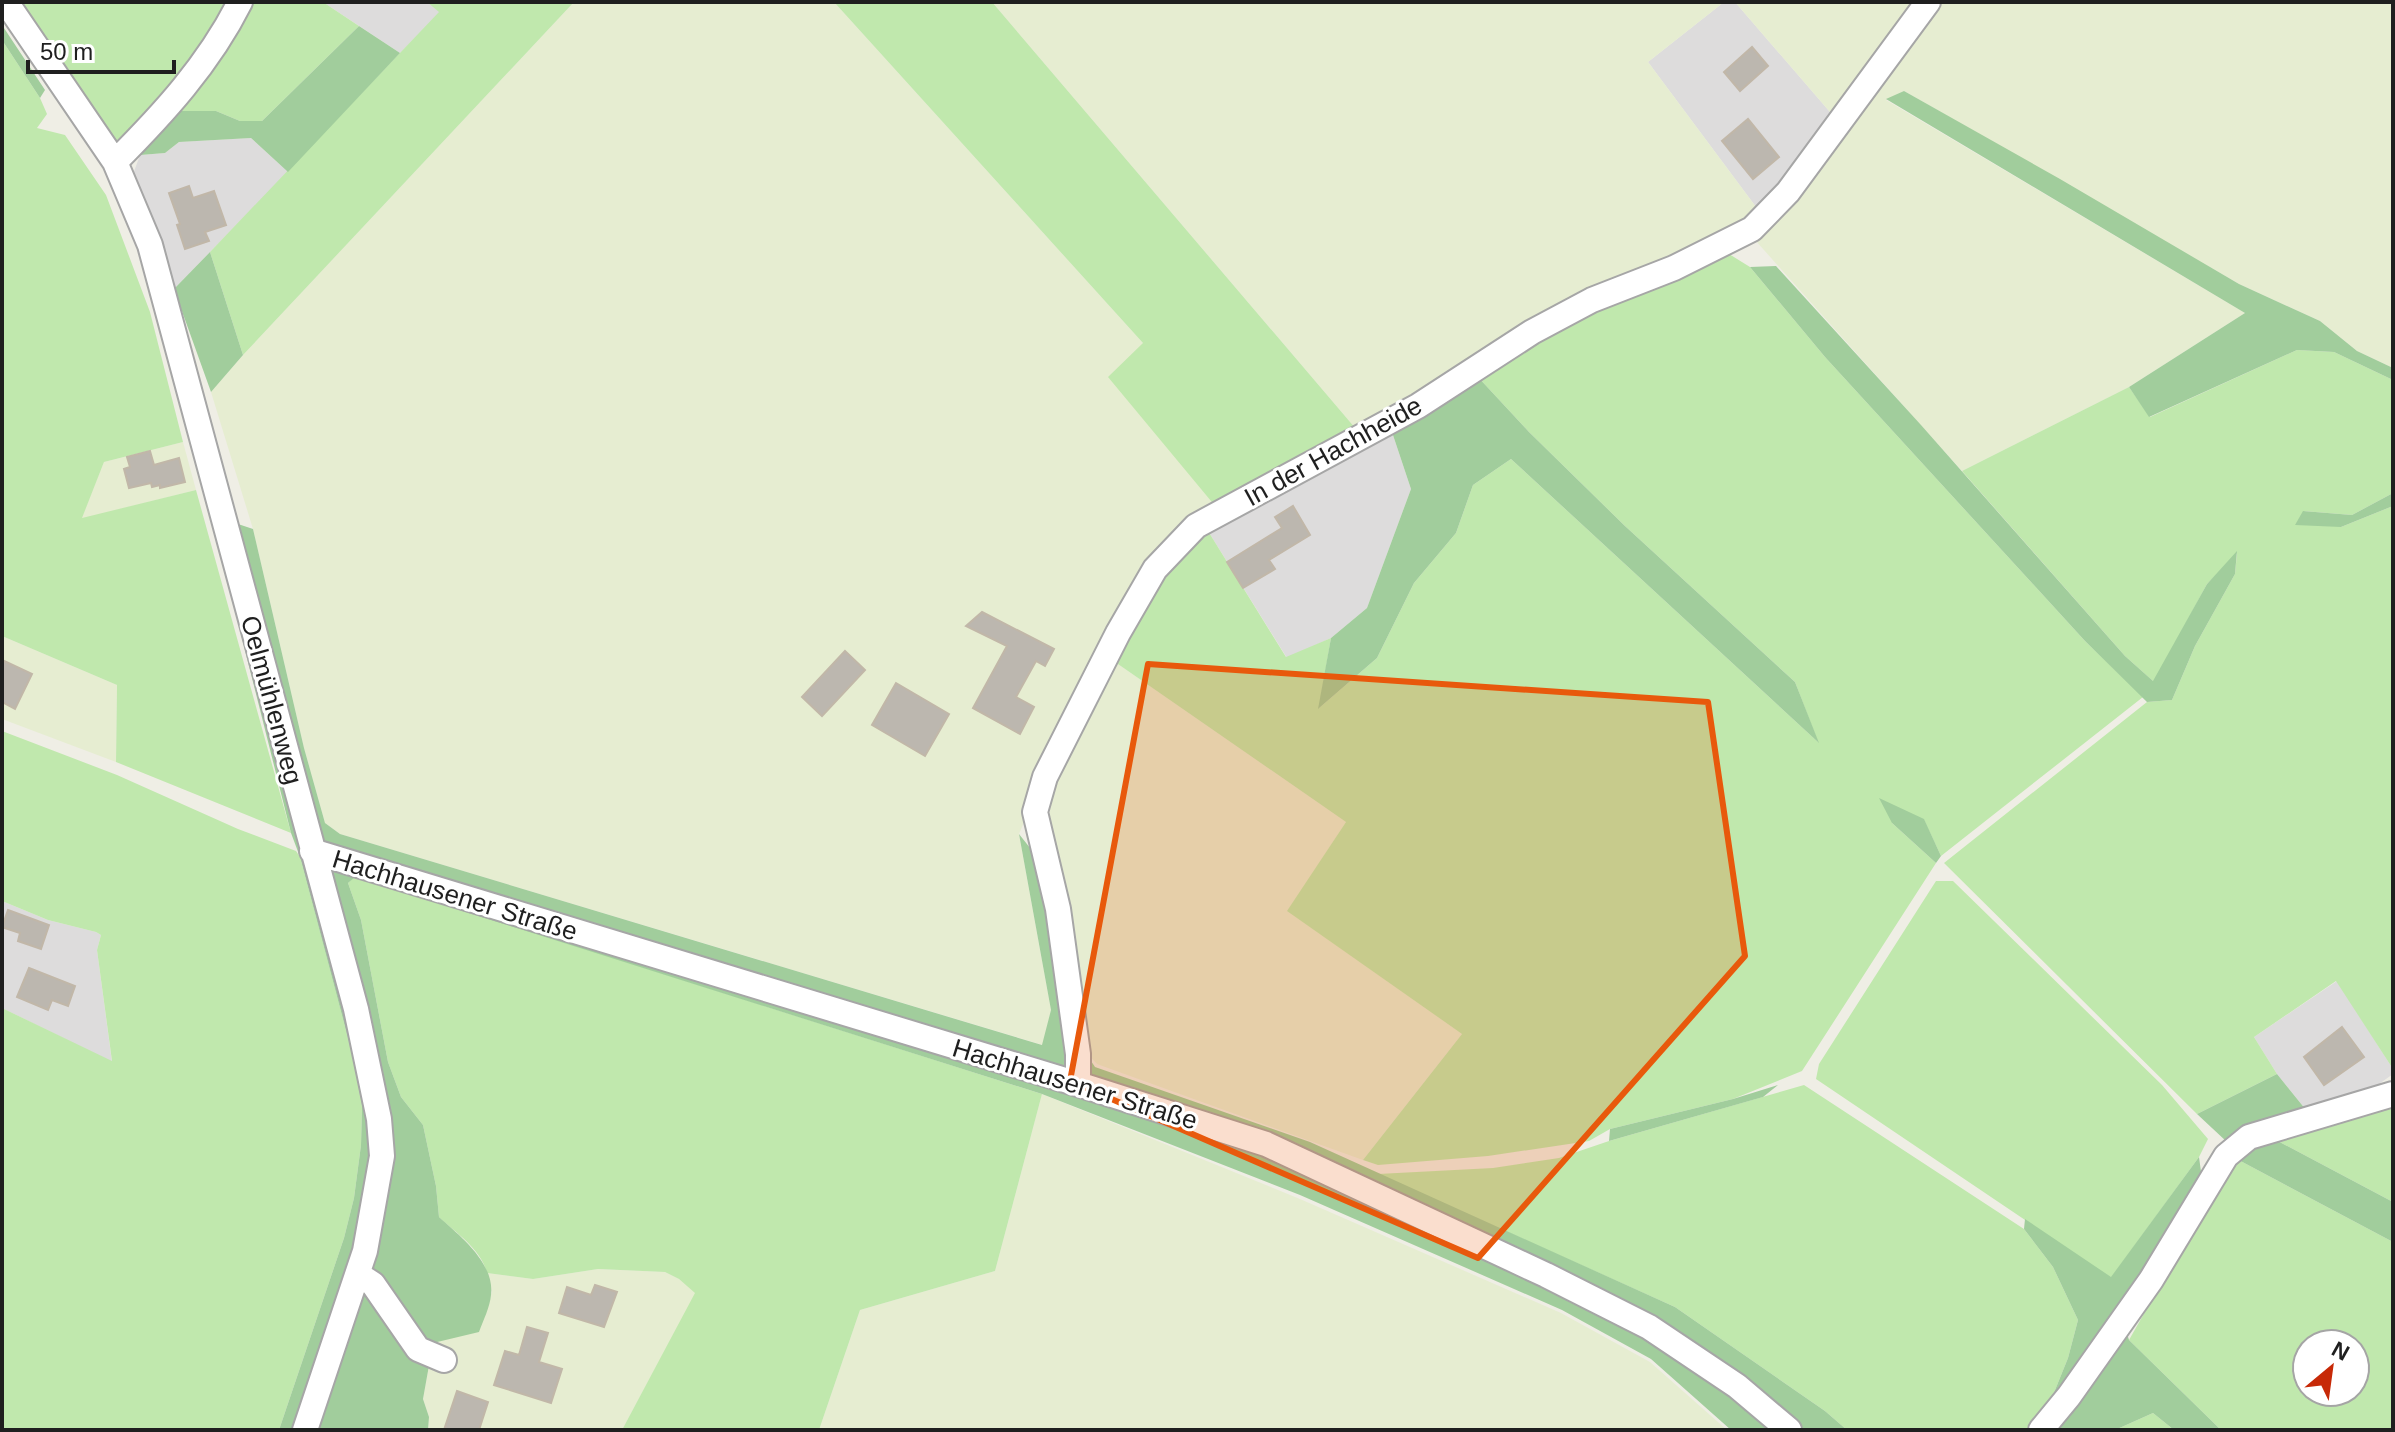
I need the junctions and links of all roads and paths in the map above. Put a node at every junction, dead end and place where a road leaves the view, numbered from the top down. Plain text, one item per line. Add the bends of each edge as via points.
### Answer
1 (6, 2) edge
2 (240, 2) edge
3 (1928, 2) edge
4 (115, 162) junction
5 (312, 851) junction
6 (1078, 1084) junction
7 (2393, 1094) edge
8 (359, 1275) junction
9 (444, 1360) dead end
10 (305, 1430) edge
11 (1789, 1430) edge
12 (2041, 1430) edge

1 - 4 street, Oelmühlenweg
2 - 4 street via 180,94
3 - 6 street, In der Hachheide via 1788,192 1752,229 1532,332 1418,406 1196,526 1155,569 1045,777 1035,812 1058,909
4 - 5 street, Oelmühlenweg via 150,245
5 - 6 street, Hachhausener Straße
5 - 8 street, Oelmühlenweg via 356,1009 379,1119 382,1156
6 - 11 street, Hachhausener Straße via 1266,1144 1546,1275 1649,1327 1737,1386
7 - 12 street via 2249,1137 2226,1156 2151,1280
8 - 9 street via 373,1284 418,1349
8 - 10 street, Oelmühlenweg

